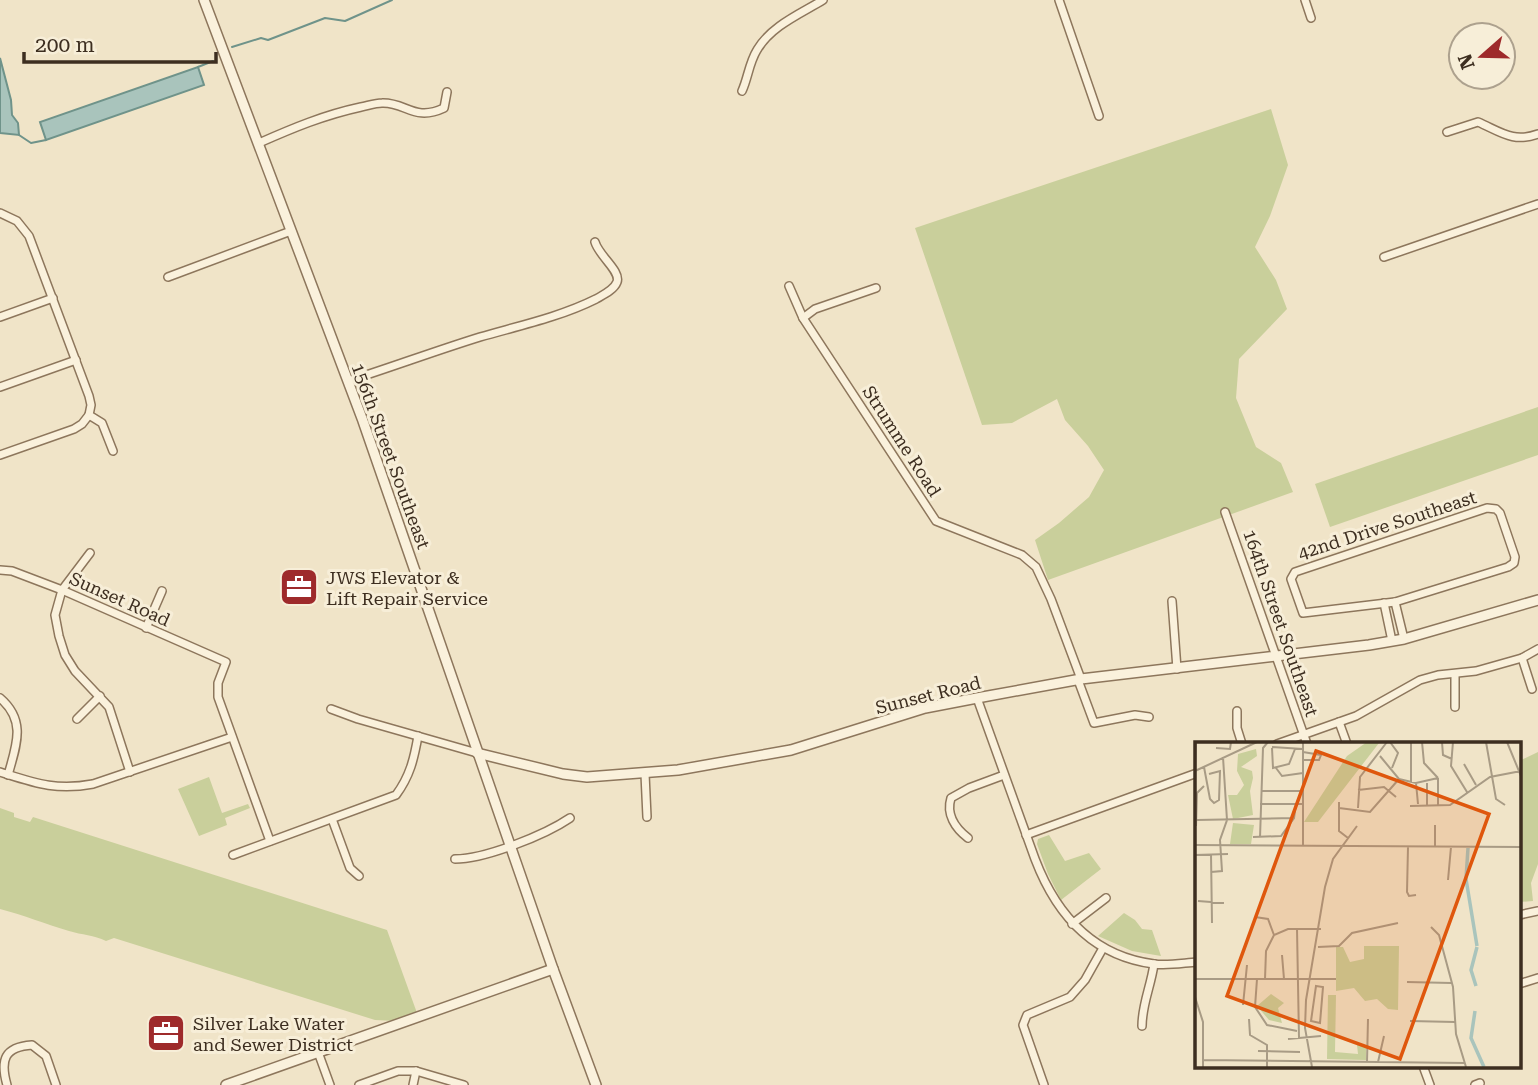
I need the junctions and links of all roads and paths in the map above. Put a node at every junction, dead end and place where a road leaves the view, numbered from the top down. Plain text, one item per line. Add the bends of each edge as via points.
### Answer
1 (204, 0) edge
2 (822, 0) edge
3 (1059, 0) edge
4 (1305, 0) edge
5 (1311, 18) dead end
6 (742, 91) dead end
7 (447, 92) dead end
8 (1099, 116) dead end
9 (1447, 132) dead end
10 (1538, 134) edge
11 (259, 143) junction
12 (1538, 204) edge
13 (0, 212) edge
14 (291, 231) junction
15 (595, 242) dead end
16 (1384, 257) dead end
17 (168, 277) dead end
18 (789, 286) dead end
19 (876, 288) dead end
20 (53, 298) junction
21 (0, 317) edge
22 (803, 318) junction
23 (76, 360) junction
24 (348, 381) junction
25 (0, 387) edge
26 (89, 415) junction
27 (113, 451) dead end
28 (0, 455) edge
29 (1225, 512) dead end
30 (90, 553) dead end
31 (0, 570) edge
32 (62, 590) junction
33 (162, 591) dead end
34 (1538, 600) edge
35 (1172, 601) dead end
36 (1395, 601) junction
37 (1384, 603) junction
38 (146, 628) junction
39 (1404, 639) junction
40 (1392, 641) junction
41 (1538, 649) edge
42 (1277, 658) junction
43 (1522, 658) junction
44 (1177, 669) junction
45 (1455, 674) junction
46 (1080, 679) junction
47 (1532, 689) dead end
48 (100, 696) junction
49 (0, 698) edge
50 (977, 698) junction
51 (1455, 707) dead end
52 (331, 709) dead end
53 (1237, 711) dead end
54 (1149, 717) dead end
55 (77, 719) dead end
56 (1339, 722) junction
57 (1304, 734) junction
58 (418, 736) junction
59 (232, 737) junction
60 (1241, 742) edge
61 (1282, 742) edge
62 (1306, 742) edge
63 (1346, 742) edge
64 (477, 752) junction
65 (130, 772) junction
66 (4, 774) edge
67 (645, 774) junction
68 (1195, 774) edge
69 (1004, 775) junction
70 (648, 817) dead end
71 (570, 818) dead end
72 (332, 819) junction
73 (1026, 835) junction
74 (968, 838) dead end
75 (270, 841) junction
76 (510, 845) junction
77 (233, 855) dead end
78 (455, 859) dead end
79 (359, 876) dead end
80 (1106, 898) dead end
81 (1538, 911) edge
82 (1520, 915) edge
83 (1072, 924) junction
84 (1103, 948) junction
85 (1195, 962) edge
86 (1154, 964) junction
87 (553, 969) junction
88 (1538, 978) edge
89 (1520, 984) edge
90 (1142, 1026) dead end
91 (318, 1052) junction
92 (1424, 1068) edge
93 (416, 1071) junction
94 (249, 1081) edge
95 (7, 1085) edge
96 (56, 1085) edge
97 (226, 1085) edge
98 (330, 1085) edge
99 (359, 1085) edge
100 (413, 1085) edge
101 (464, 1085) edge
102 (596, 1085) edge
103 (1044, 1085) edge
104 (1430, 1085) edge

1 - 11 street, 156th Street Southeast
2 - 6 street via 766,38 751,62
3 - 8 street
4 - 5 street
7 - 11 street via 444,108 439,110 422,114 384,103 300,124
9 - 10 street via 1479,122 1512,137
11 - 14 street, 156th Street Southeast
12 - 16 street
13 - 20 street via 17,221 29,236
14 - 17 street
14 - 24 street, 156th Street Southeast
15 - 24 street via 617,275 612,289 596,299
18 - 22 street, Strumme Road
19 - 22 street via 815,309
20 - 21 street
20 - 23 street
22 - 46 street, Strumme Road via 936,521 1022,555 1036,567
23 - 25 street
23 - 26 street via 91,405
24 - 64 street, 156th Street Southeast
26 - 27 street via 102,424
26 - 28 street via 74,429
29 - 42 street, 164th Street Southeast
30 - 32 street
31 - 32 street, Sunset Road
32 - 38 street, Sunset Road
32 - 48 street via 55,615 65,655
33 - 38 street
34 - 39 street, Sunset Road
35 - 44 street
36 - 37 street
36 - 37 street, 42nd Drive Southeast via 1514,563 1500,513 1487,508 1440,522 1295,572 1291,579 1303,612
36 - 39 street
37 - 40 street
38 - 59 street, Sunset Road via 226,663 218,697
39 - 40 street, Sunset Road
40 - 42 street, Sunset Road
41 - 43 street
42 - 44 street, Sunset Road
42 - 57 street, 164th Street Southeast
43 - 45 street
43 - 47 street
44 - 46 street, Sunset Road
45 - 51 street
45 - 56 street via 1420,680
46 - 50 street, Sunset Road
46 - 54 street, Strumme Road via 1094,723 1135,715
48 - 55 street
48 - 65 street via 109,707
49 - 66 street via 9,706 19,736
50 - 67 street, Sunset Road via 925,708 791,750
50 - 69 street
52 - 58 street, Sunset Road
53 - 60 street
56 - 57 street
56 - 63 street
57 - 61 street
57 - 62 street, 164th Street Southeast
58 - 64 street, Sunset Road
58 - 72 street via 414,762 396,795
59 - 65 street
59 - 75 street
64 - 67 street, Sunset Road via 563,774
64 - 76 street, 156th Street Southeast
65 - 66 street via 72,788 53,788
67 - 70 street
68 - 73 street
69 - 73 street
69 - 74 street via 951,798 948,807 957,829
71 - 76 street via 555,829
72 - 75 street
72 - 79 street via 350,868
73 - 83 street via 1045,885
75 - 77 street
76 - 78 street via 470,859
76 - 87 street, 156th Street Southeast
80 - 83 street
81 - 82 street
83 - 84 street
84 - 86 street
84 - 103 street via 1070,997 1027,1015 1023,1025
85 - 86 street
86 - 90 street via 1142,1006
87 - 91 street
87 - 102 street, 156th Street Southeast
88 - 89 street
91 - 94 street
91 - 98 street
92 - 104 street
93 - 99 street via 398,1071
93 - 100 street
93 - 101 street
94 - 97 street
95 - 96 street via 4,1058 26,1045 37,1047 46,1056

